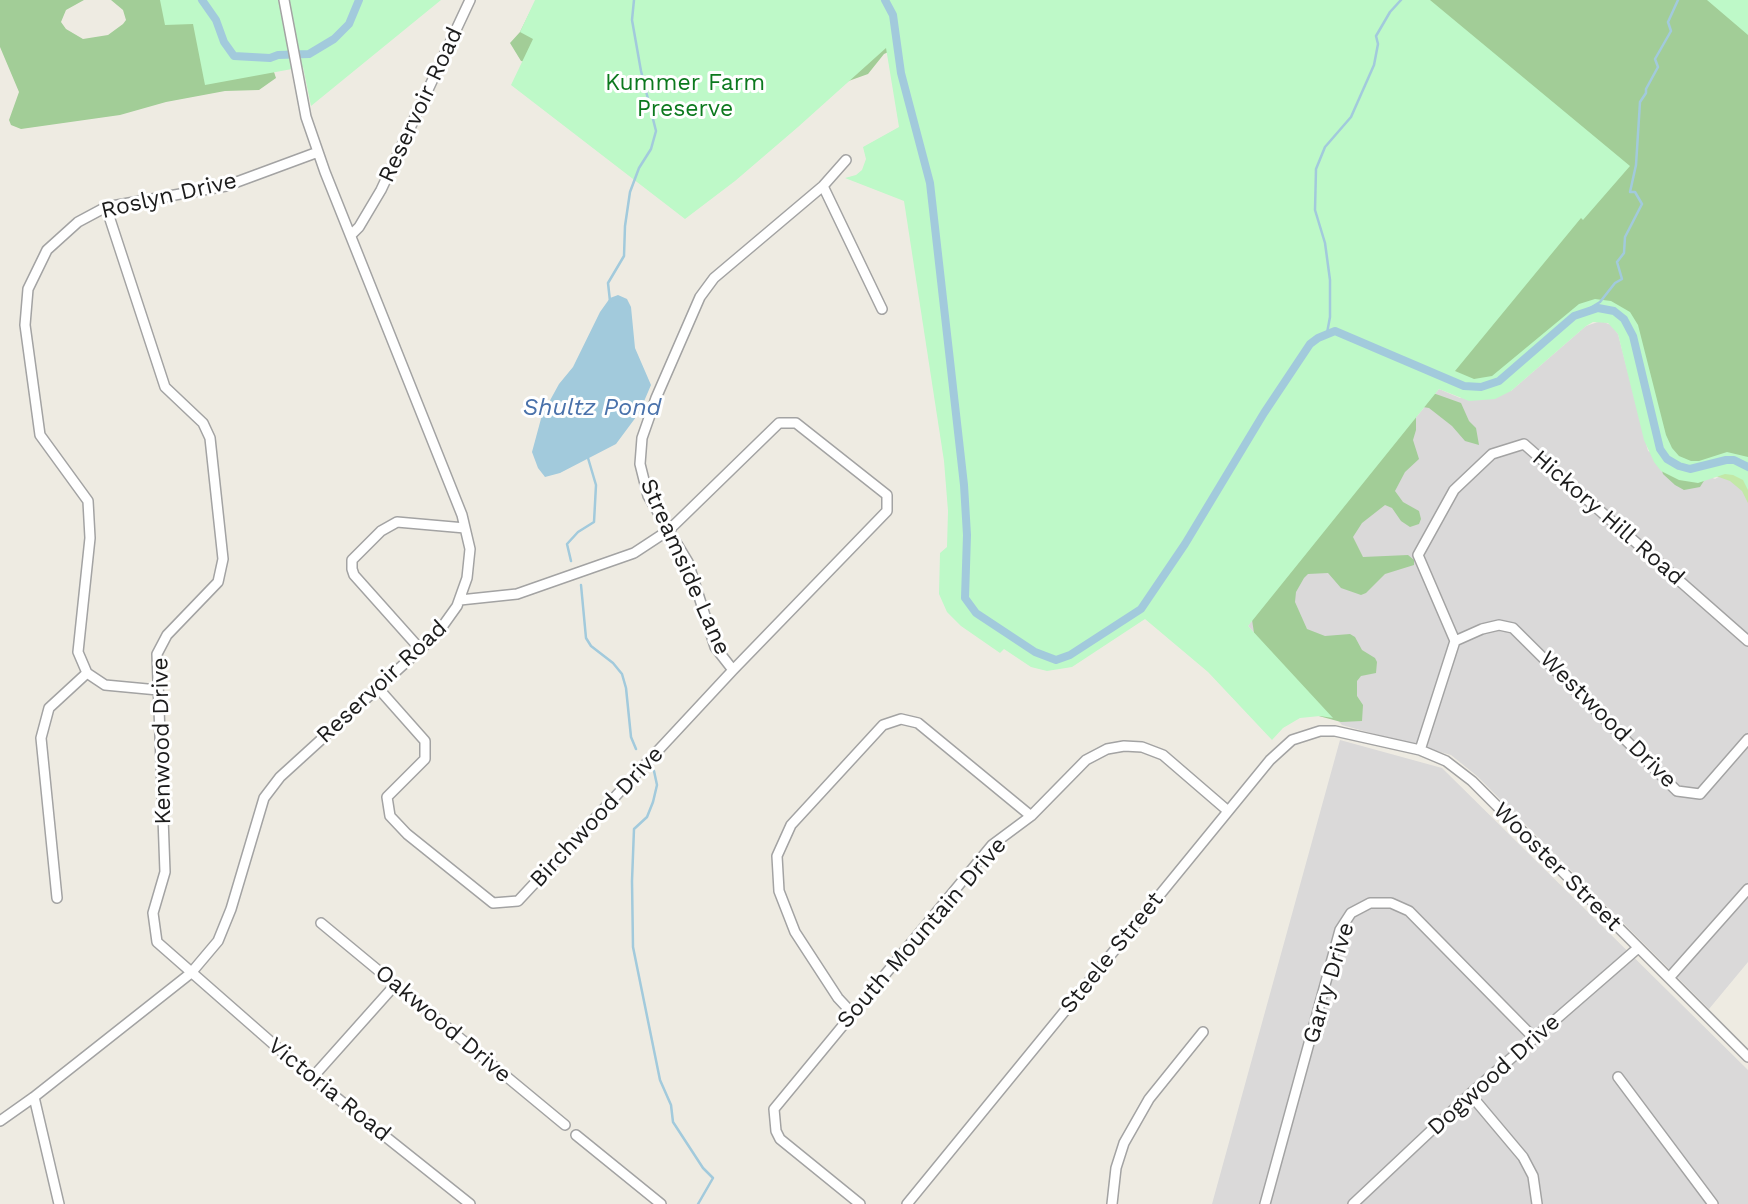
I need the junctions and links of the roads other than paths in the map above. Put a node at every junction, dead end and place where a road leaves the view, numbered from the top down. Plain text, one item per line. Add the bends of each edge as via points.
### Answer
1 (284, 0) edge
2 (470, 0) edge
3 (318, 152) junction
4 (846, 160) dead end
5 (823, 186) junction
6 (106, 207) junction
7 (351, 235) junction
8 (882, 309) dead end
9 (465, 528) junction
10 (668, 530) junction
11 (460, 600) junction
12 (1748, 640) edge
13 (1455, 641) junction
14 (421, 650) junction
15 (733, 670) junction
16 (87, 673) junction
17 (378, 688) junction
18 (159, 690) junction
19 (1335, 731) joint
20 (1748, 739) edge
21 (1420, 750) junction
22 (1228, 811) junction
23 (1031, 816) junction
24 (1748, 890) edge
25 (57, 898) dead end
26 (321, 923) dead end
27 (1638, 948) junction
28 (191, 973) junction
29 (1669, 978) junction
30 (395, 985) junction
31 (852, 1013) junction
32 (1203, 1032) dead end
33 (1534, 1038) junction
34 (1748, 1057) edge
35 (312, 1077) junction
36 (1618, 1077) dead end
37 (1470, 1094) junction
38 (34, 1097) junction
39 (0, 1121) edge
40 (565, 1125) dead end
41 (576, 1135) dead end
42 (59, 1204) edge
43 (470, 1204) edge
44 (661, 1204) edge
45 (860, 1204) edge
46 (907, 1204) edge
47 (1112, 1204) edge
48 (1265, 1204) edge
49 (1353, 1204) edge
50 (1537, 1204) edge
51 (1713, 1204) edge

1 - 3 street via 300,96
2 - 7 street, Reservoir Road via 381,190
3 - 6 street, Roslyn Drive via 226,186
3 - 7 street
4 - 5 street, Streamside Lane
5 - 8 street
5 - 10 street, Streamside Lane via 723,270 701,297 656,398 640,449 648,496
6 - 16 street, Roslyn Drive via 78,222 47,250 28,289 25,325 40,435 88,501 90,538 78,652
6 - 18 street, Kenwood Drive via 165,387 203,423 210,438 223,559 218,582 167,635 157,654
7 - 9 street, Reservoir Road
9 - 11 street, Reservoir Road via 470,557
9 - 14 street via 397,522 352,559 354,575
10 - 11 street via 623,558 530,590
10 - 15 street, Streamside Lane via 688,562 715,647
10 - 15 street, Birchwood Drive via 779,423 796,423 887,495 887,511
11 - 14 street, Reservoir Road
12 - 13 street, Hickory Hill Road via 1524,444 1492,454 1454,490 1418,555
13 - 20 street, Westwood Drive via 1499,625 1513,628 1677,791 1700,794
13 - 21 street
14 - 17 street, Reservoir Road
15 - 17 street, Birchwood Drive via 518,901 494,903 390,816 387,797 425,759 425,741
16 - 18 street via 105,685
16 - 25 street via 49,708 41,737
17 - 28 street, Reservoir Road via 280,777 264,798 218,941
18 - 28 street, Kenwood Drive via 165,872 153,913 157,942
19 - 21 street, Wooster Street
19 - 22 street, Steele Street via 1303,735 1285,745
21 - 27 street, Wooster Street via 1446,761 1472,781
22 - 23 street, South Mountain Drive via 1163,755 1124,746 1086,760
22 - 46 street, Steele Street
23 - 31 street, South Mountain Drive via 992,845
23 - 31 street via 918,723 901,719 883,725 791,825 777,856 779,891 795,932
24 - 29 street
26 - 30 street, Oakwood Drive
27 - 29 street, Wooster Street
27 - 33 street, Dogwood Drive
28 - 35 street, Victoria Road
28 - 38 street, Reservoir Road
29 - 34 street, Wooster Street
30 - 35 street
30 - 40 street, Oakwood Drive
31 - 45 street, South Mountain Drive via 774,1109 774,1122 780,1139
32 - 47 street via 1149,1099 1125,1143 1115,1168
33 - 37 street, Dogwood Drive
33 - 48 street, Garry Drive via 1409,911 1391,903 1370,903 1351,912 1340,930
35 - 43 street, Victoria Road
36 - 51 street
37 - 49 street, Dogwood Drive
37 - 50 street via 1523,1157 1533,1176
38 - 39 street, Reservoir Road
38 - 42 street
41 - 44 street

